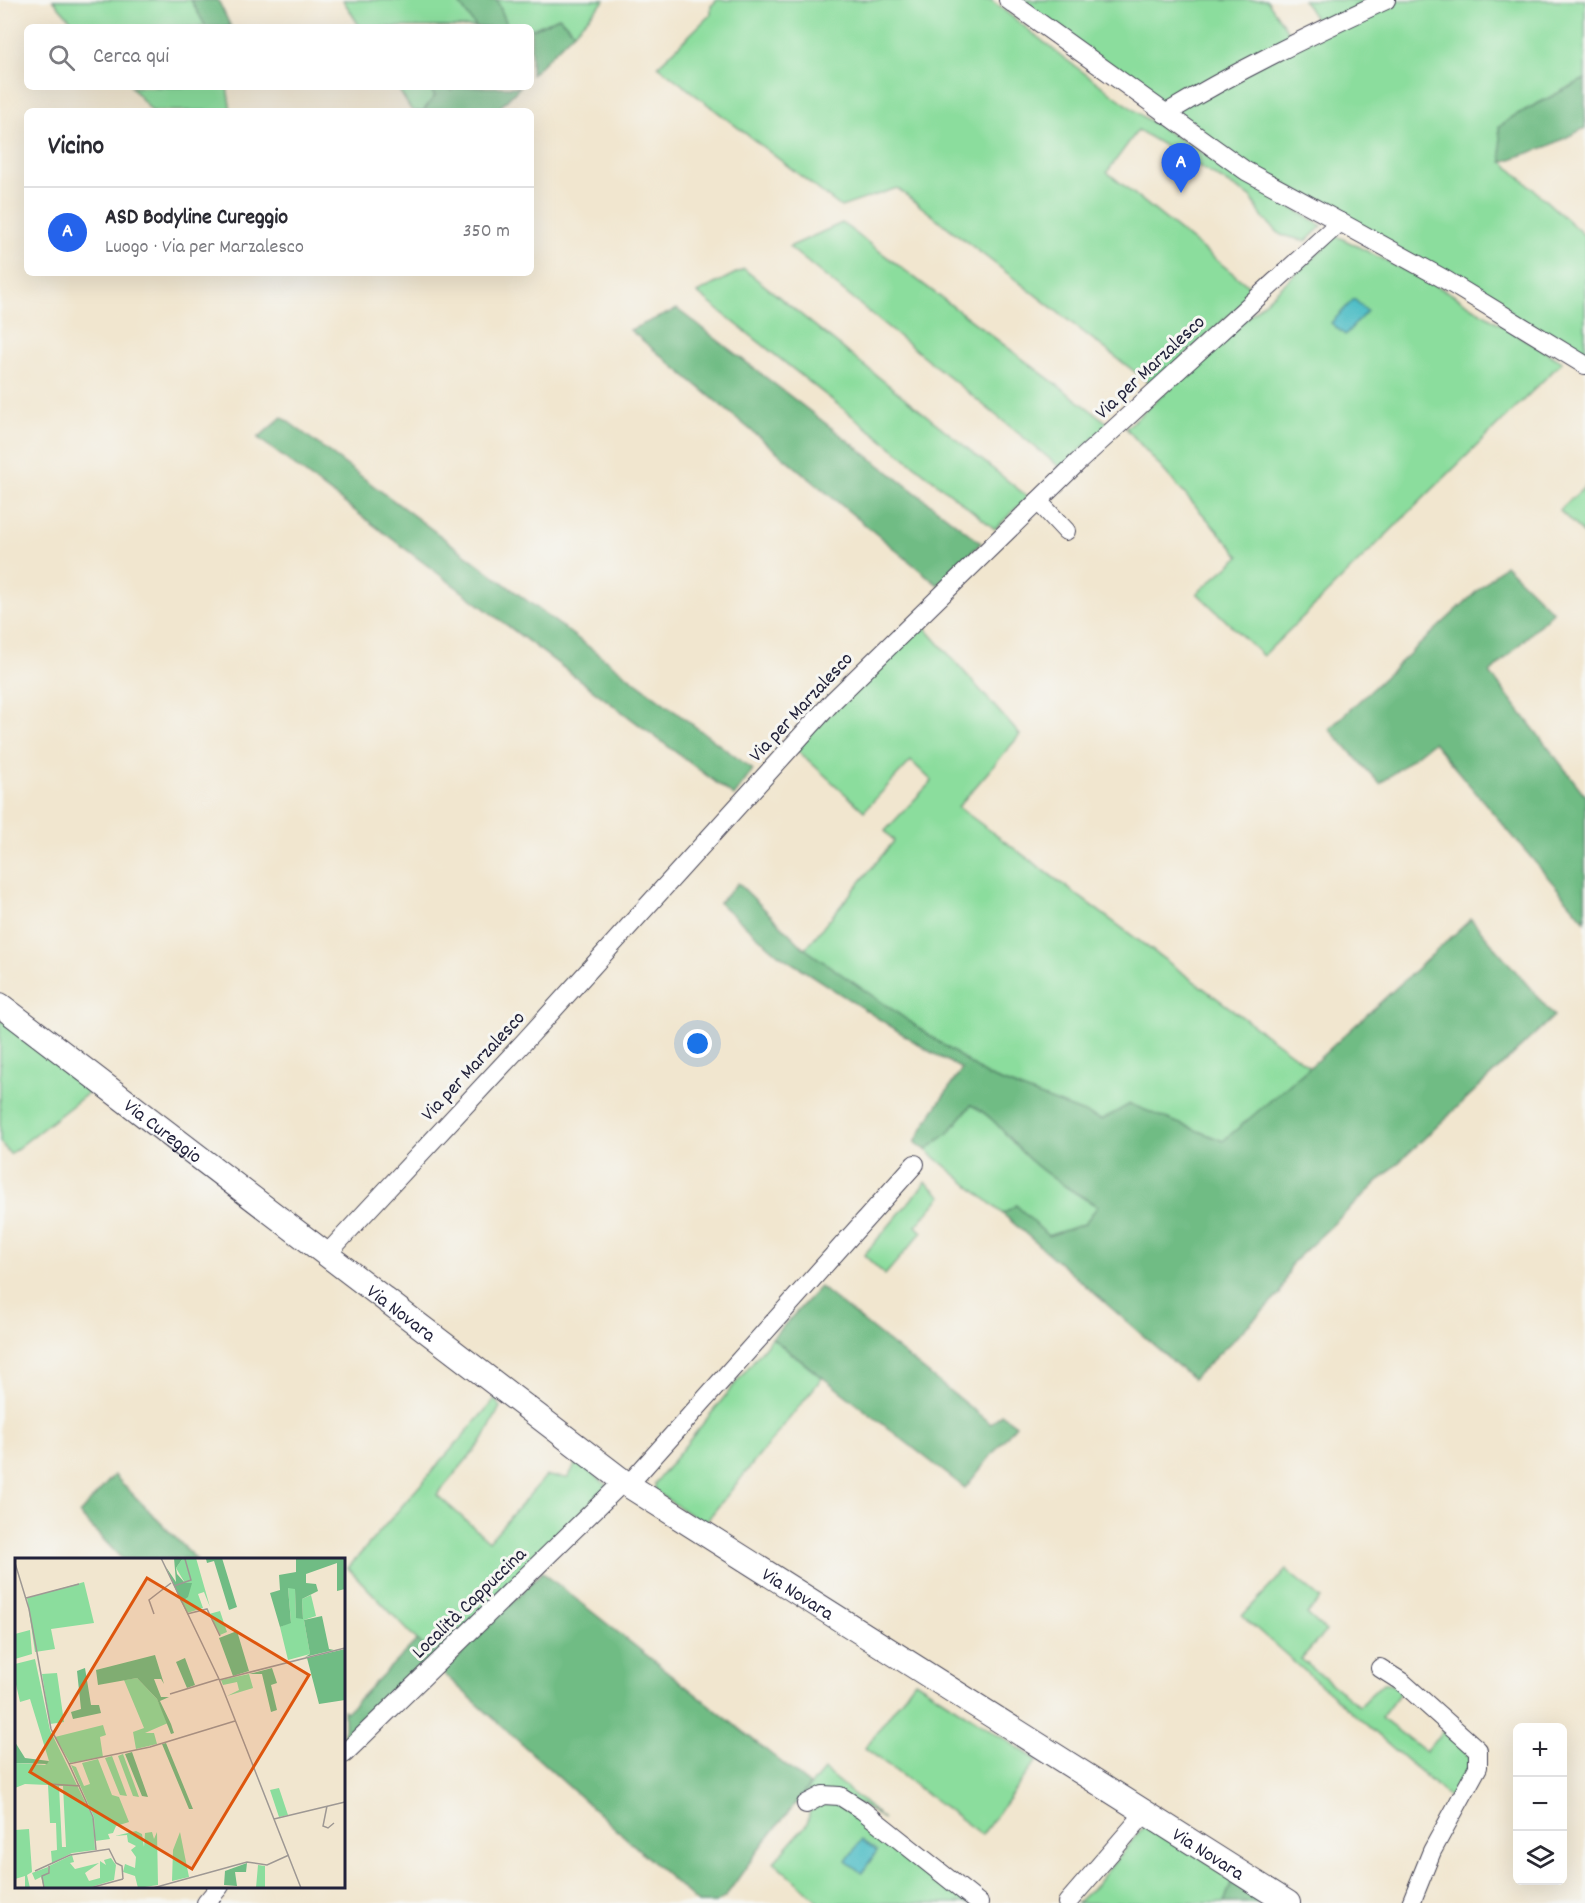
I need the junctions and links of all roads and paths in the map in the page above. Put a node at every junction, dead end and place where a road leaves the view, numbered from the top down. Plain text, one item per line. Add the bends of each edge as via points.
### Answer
1 (1008, 0) edge
2 (1386, 0) edge
3 (1165, 114) junction
4 (1340, 222) junction
5 (1585, 365) edge
6 (1038, 501) junction
7 (1066, 531) dead end
8 (0, 1005) edge
9 (915, 1164) dead end
10 (326, 1255) junction
11 (626, 1484) junction
12 (1380, 1668) dead end
13 (345, 1753) edge
14 (806, 1804) dead end
15 (1145, 1813) junction
16 (219, 1888) edge
17 (206, 1903) edge
18 (979, 1903) edge
19 (1067, 1903) edge
20 (1288, 1903) edge
21 (1411, 1903) edge

1 - 3 street
2 - 3 street via 1219,81
3 - 4 street via 1246,171
4 - 5 street via 1444,279
4 - 6 street, Via per Marzalesco
6 - 7 street
6 - 10 street, Via per Marzalesco via 832,702
8 - 10 main road, Via Cureggio
9 - 11 street, Località Cappuccina
10 - 11 main road, Via Novara
11 - 13 street, Località Cappuccina
11 - 15 main road, Via Novara
12 - 21 street via 1410,1689 1478,1750 1478,1767 1432,1851
14 - 18 street via 823,1795 840,1796
15 - 19 street
15 - 20 main road, Via Novara
16 - 17 street

